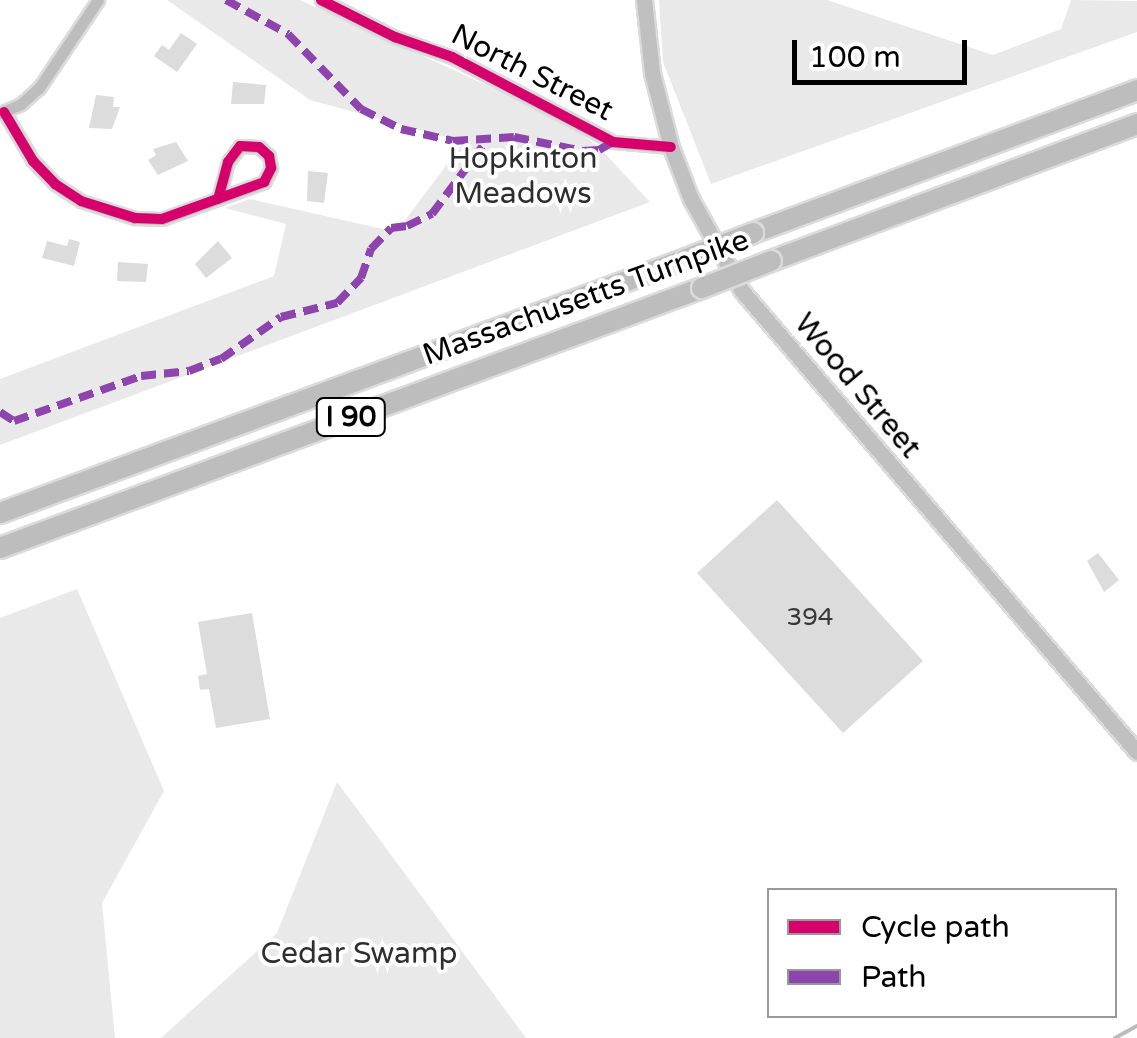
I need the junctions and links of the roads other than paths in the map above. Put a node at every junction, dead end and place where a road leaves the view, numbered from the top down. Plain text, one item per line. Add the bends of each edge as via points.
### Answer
1 (98, 0) edge
2 (321, 0) edge
3 (644, 0) edge
4 (1137, 90) edge
5 (2, 112) edge
6 (1137, 124) edge
7 (671, 147) junction
8 (218, 198) junction
9 (0, 513) edge
10 (0, 548) edge
11 (1136, 750) edge

1 - 5 street via 40,88
2 - 7 street, North Street via 452,58 613,142
3 - 7 main road, Wood Street via 652,73
4 - 9 highway, Massachusetts Turnpike / I 90, bridge
5 - 8 street via 33,161 80,201 162,220
6 - 10 highway, Massachusetts Turnpike / I 90, bridge
7 - 11 main road, Wood Street via 690,200 742,291
8 - 8 street via 264,182 272,168 269,156 259,147 240,146

